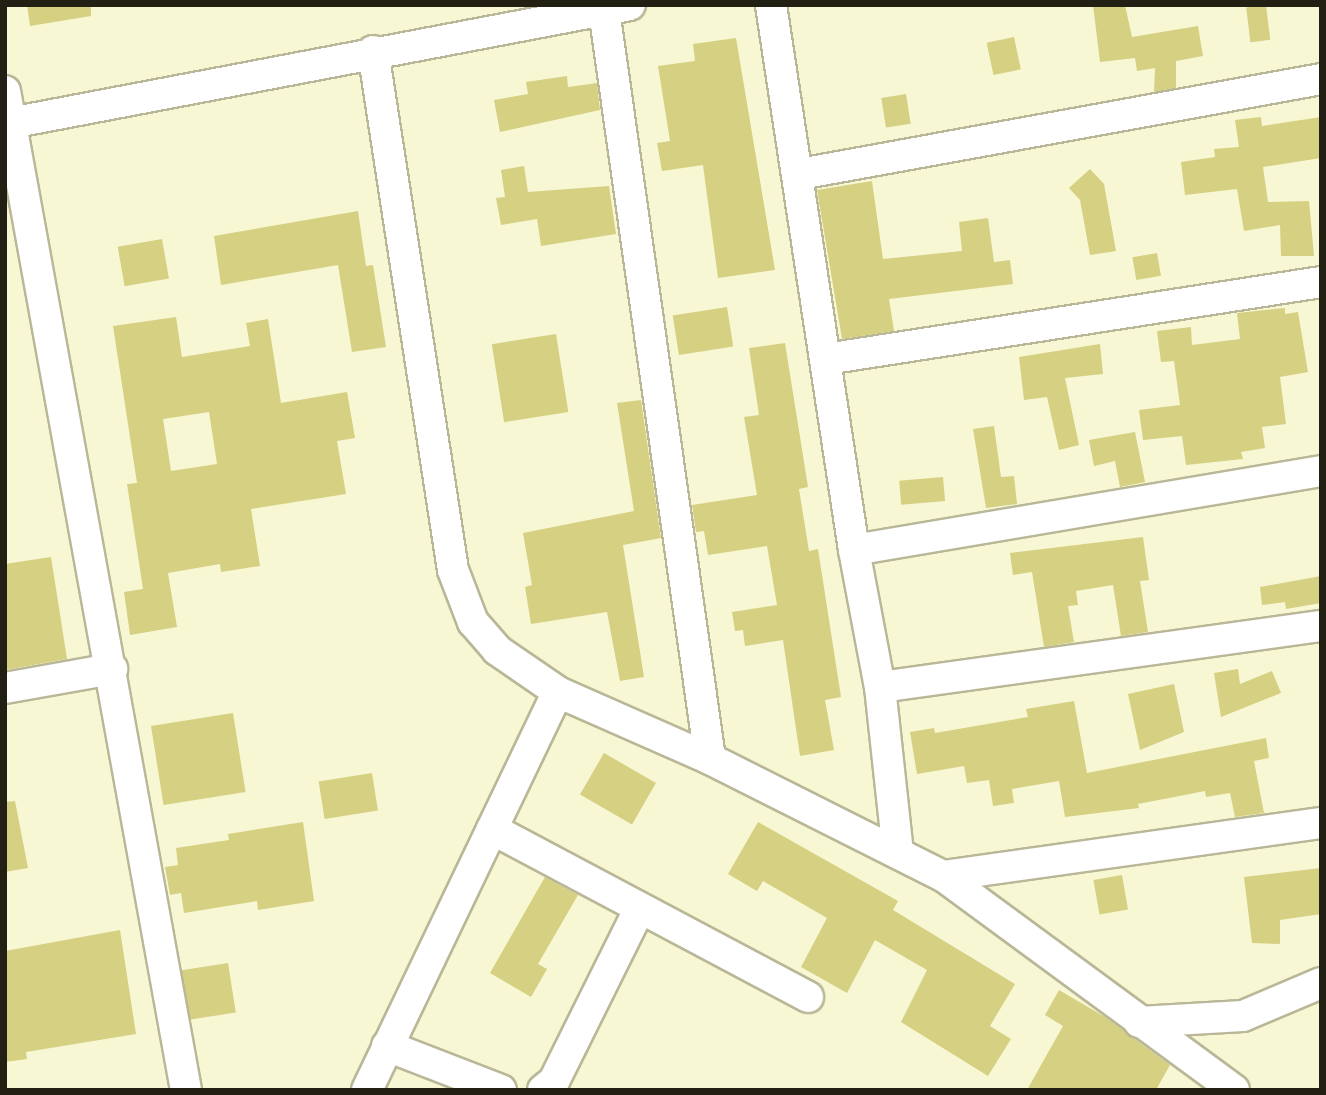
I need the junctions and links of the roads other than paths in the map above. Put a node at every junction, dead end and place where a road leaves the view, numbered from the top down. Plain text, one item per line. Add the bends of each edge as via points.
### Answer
1 (771, 5) edge
2 (617, 8) edge
3 (373, 51) junction
4 (1321, 79) edge
5 (7, 112) edge
6 (800, 174) junction
7 (1321, 282) edge
8 (825, 359) junction
9 (1321, 471) edge
10 (854, 550) junction
11 (1321, 626) edge
12 (112, 669) junction
13 (880, 687) junction
14 (5, 688) edge
15 (558, 692) junction
16 (710, 759) junction
17 (1321, 823) edge
18 (492, 829) junction
19 (898, 853) junction
20 (943, 876) junction
21 (640, 908) junction
22 (1321, 983) edge
23 (808, 997) dead end
24 (1139, 1022) junction
25 (387, 1046) junction
26 (186, 1090) edge
27 (367, 1090) edge
28 (501, 1090) edge
29 (543, 1090) edge
30 (1234, 1090) edge

1 - 6 street
2 - 3 street
2 - 16 street
3 - 5 street
3 - 15 street via 459,593 473,622 497,650
4 - 6 street
5 - 12 street
6 - 8 street
7 - 8 street
8 - 10 street
9 - 10 street
10 - 13 street
11 - 13 street
12 - 14 street
12 - 26 street
13 - 19 street
15 - 16 street
15 - 18 street
16 - 19 street
17 - 20 street
18 - 21 street
18 - 25 street
19 - 20 street
20 - 24 street
21 - 23 street
21 - 29 street via 554,1081
22 - 24 street via 1243,1016
24 - 30 street
25 - 27 street
25 - 28 street

